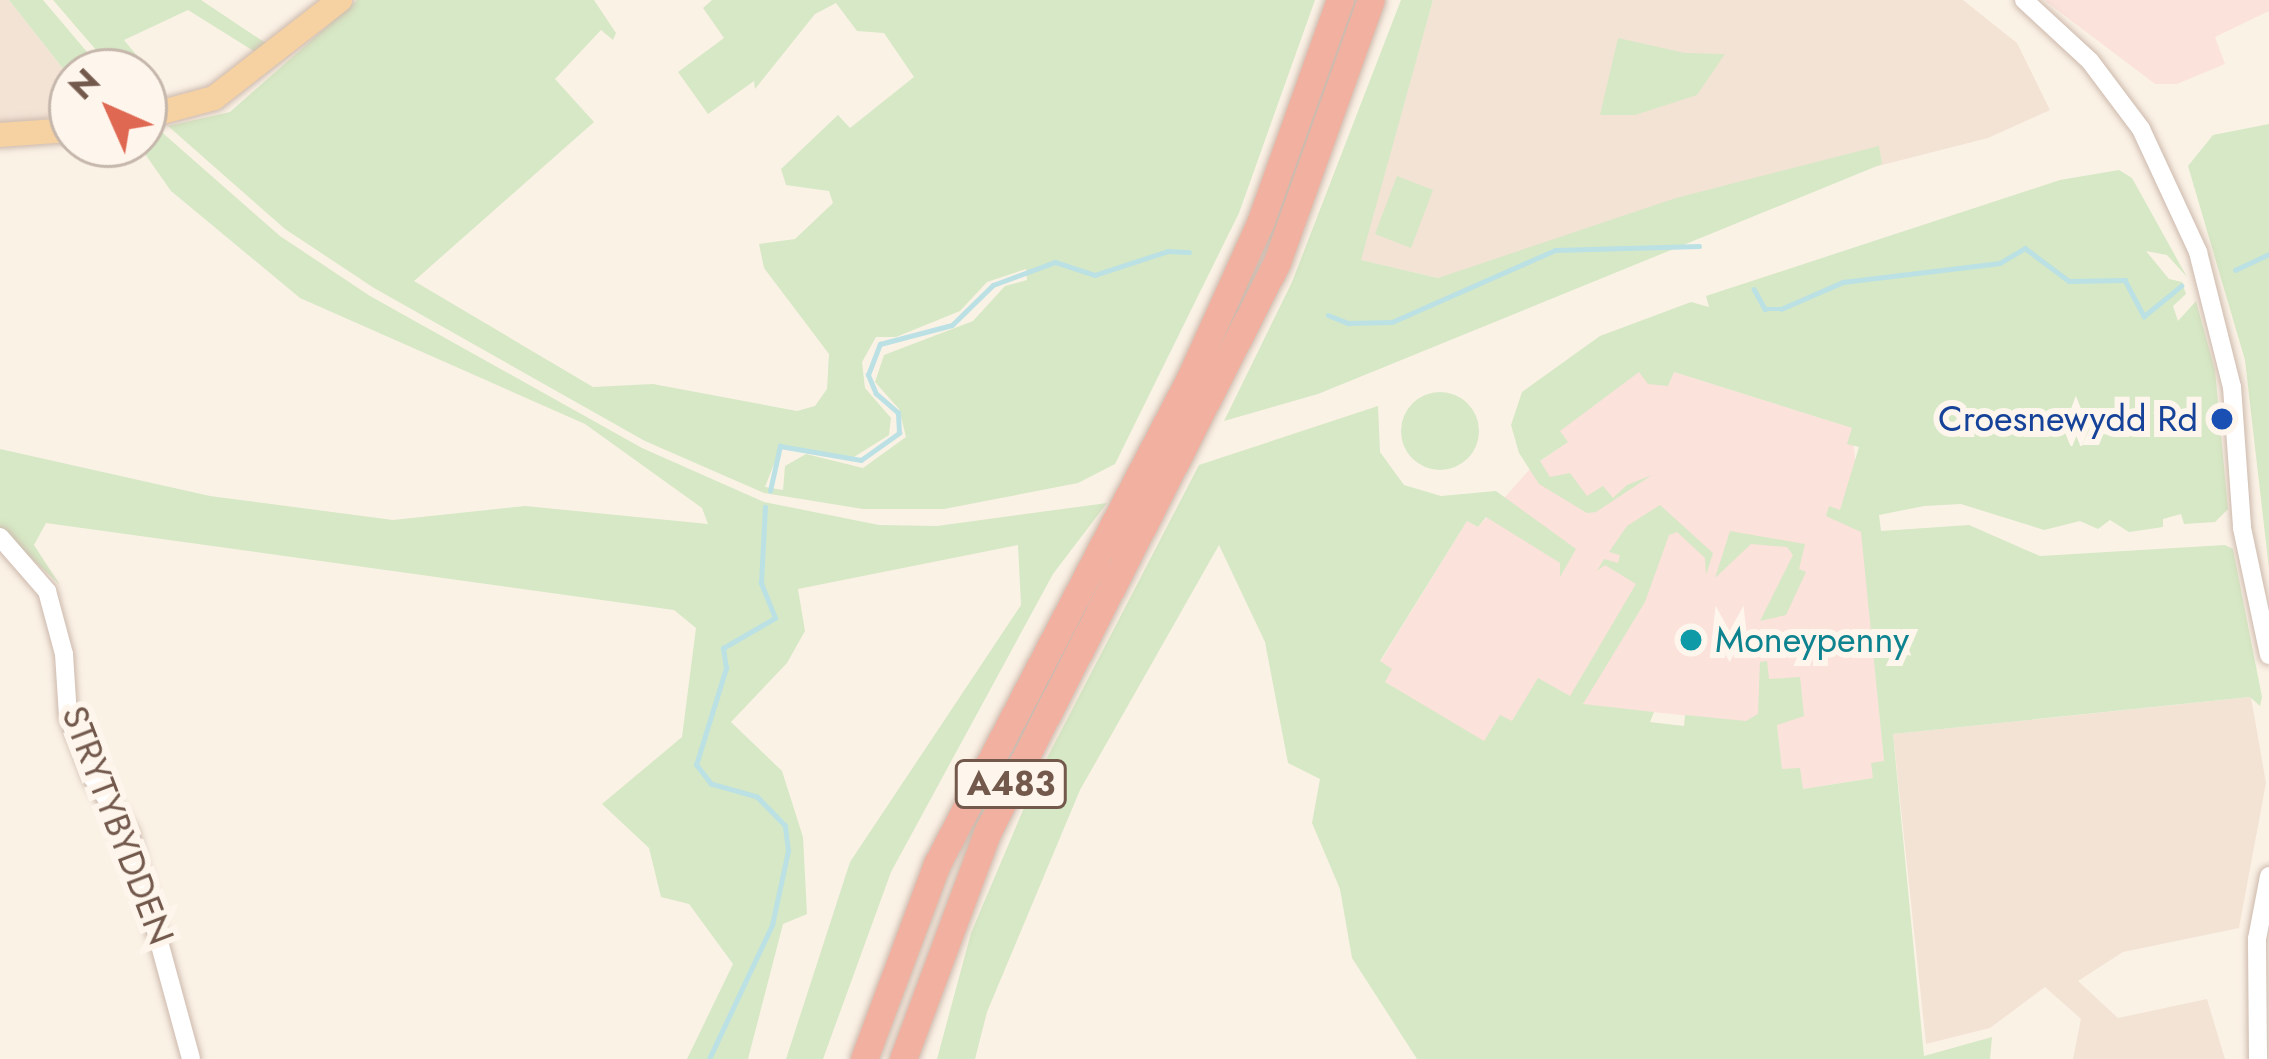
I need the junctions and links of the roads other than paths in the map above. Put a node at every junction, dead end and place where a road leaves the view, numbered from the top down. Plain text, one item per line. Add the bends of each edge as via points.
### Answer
1 (340, 0) edge
2 (1340, 0) edge
3 (1371, 0) edge
4 (2024, 0) edge
5 (168, 112) edge
6 (48, 132) edge
7 (0, 135) edge
8 (0, 536) edge
9 (2269, 655) edge
10 (2269, 876) edge
11 (191, 1059) edge
12 (864, 1059) edge
13 (903, 1059) edge
14 (2258, 1059) edge

1 - 5 main road via 256,72
2 - 12 highway, A483 via 1260,223 937,864
3 - 13 highway, A483 via 1277,262 987,833
4 - 9 street via 2090,61 2141,129 2198,252 2216,304 2242,528
6 - 7 main road
8 - 11 street, STRYTYBYDDEN via 47,591 64,653 68,716 92,777 129,832
10 - 14 street via 2257,939

